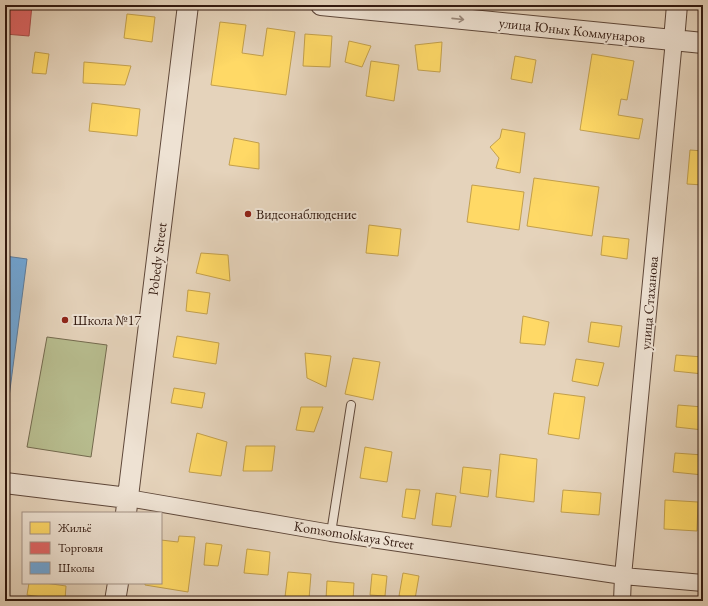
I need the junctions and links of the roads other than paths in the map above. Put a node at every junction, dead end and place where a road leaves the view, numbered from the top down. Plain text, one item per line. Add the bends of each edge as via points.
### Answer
1 (188, 5) edge
2 (321, 5) edge
3 (677, 5) edge
4 (674, 40) junction
5 (703, 43) edge
6 (351, 405) dead end
7 (5, 483) edge
8 (127, 505) edge
9 (331, 532) junction
10 (623, 576) junction
11 (703, 583) edge
12 (118, 584) edge
13 (116, 601) edge
14 (622, 601) edge

1 - 8 street, Pobedy Street
2 -> 4 street, улица Юных Коммунаров
3 - 4 street, улица Стаханова
4 - 5 street, улица Юных Коммунаров
4 - 10 street, улица Стаханова
6 - 9 lane
7 - 8 street, Komsomolskaya Street
8 - 9 street, Komsomolskaya Street
9 - 10 street, Komsomolskaya Street
10 - 11 street, Komsomolskaya Street
10 - 14 street, улица Стаханова
12 - 13 street

